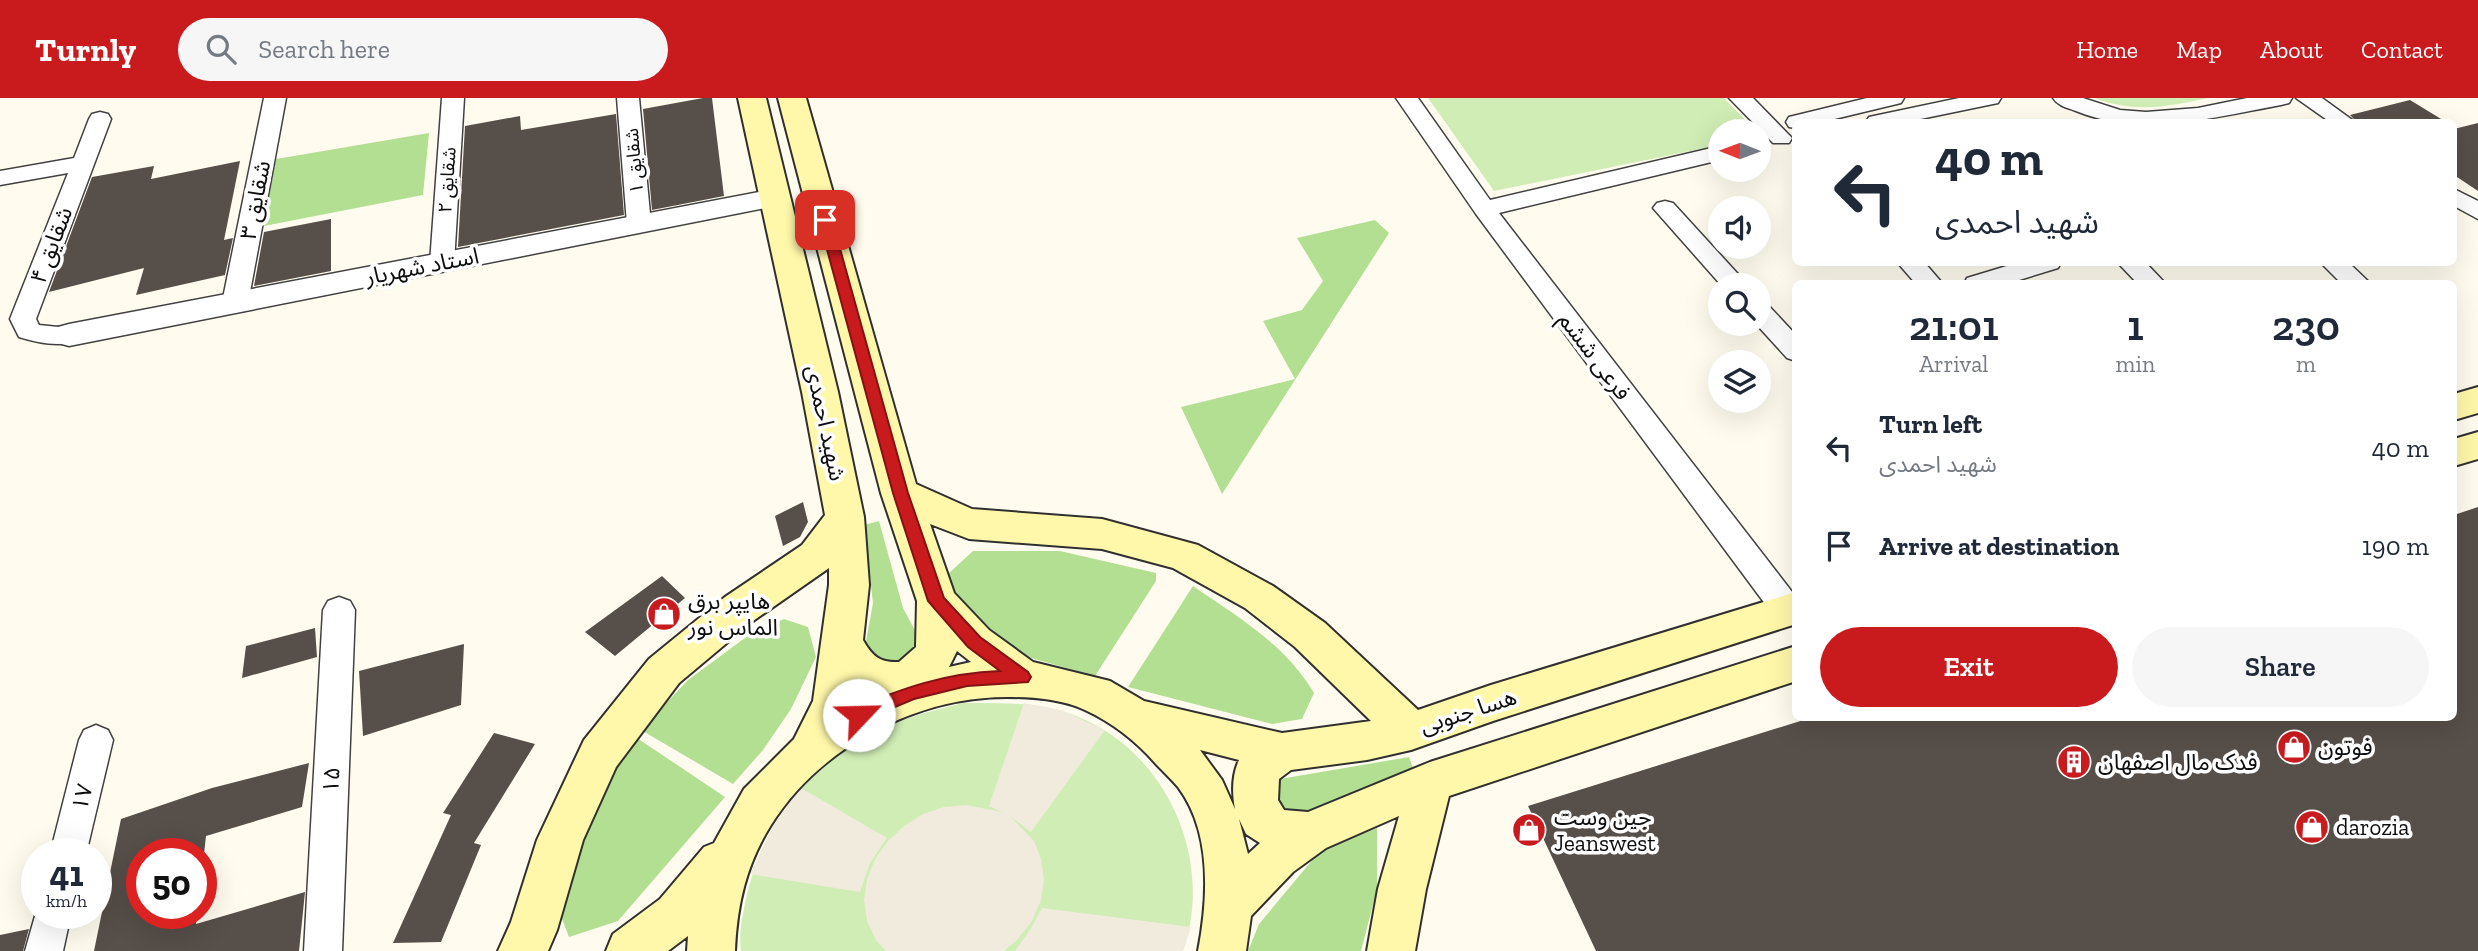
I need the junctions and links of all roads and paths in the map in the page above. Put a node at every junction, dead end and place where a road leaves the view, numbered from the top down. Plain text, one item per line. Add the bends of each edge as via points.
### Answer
1 (275, 98) edge
2 (453, 98) edge
3 (628, 98) edge
4 (752, 98) edge
5 (792, 98) edge
6 (1406, 98) edge
7 (1740, 98) edge
8 (1893, 98) edge
9 (1990, 98) edge
10 (2064, 98) edge
11 (2281, 98) edge
12 (2307, 98) edge
13 (1940, 103) edge
14 (100, 119) dead end
15 (1828, 119) edge
16 (1887, 119) edge
17 (1959, 119) edge
18 (2136, 119) edge
19 (2173, 119) edge
20 (2339, 119) edge
21 (1785, 133) edge
22 (1708, 156) edge
23 (83, 163) junction
24 (0, 178) edge
25 (2457, 197) edge
26 (775, 198) junction
27 (1665, 208) dead end
28 (1484, 209) junction
29 (2478, 212) edge
30 (639, 224) junction
31 (442, 263) junction
32 (1913, 266) edge
33 (2036, 266) edge
34 (2134, 266) edge
35 (2337, 266) edge
36 (1724, 273) edge
37 (1927, 280) edge
38 (1989, 280) edge
39 (2149, 280) edge
40 (2354, 280) edge
41 (235, 303) junction
42 (1771, 325) edge
43 (69, 335) joint
44 (1792, 348) edge
45 (2478, 400) edge
46 (2457, 406) edge
47 (2478, 445) edge
48 (2457, 452) edge
49 (901, 493) junction
50 (845, 517) junction
51 (937, 601) junction
52 (339, 610) dead end
53 (1792, 610) edge
54 (842, 641) junction
55 (1792, 664) edge
56 (1022, 677) junction
57 (1135, 715) junction
58 (1411, 730) junction
59 (96, 740) dead end
60 (811, 748) junction
61 (1282, 752) junction
62 (1430, 782) junction
63 (1310, 833) junction
64 (72, 838) edge
65 (737, 841) junction
66 (1230, 905) junction
67 (49, 929) edge
68 (44, 951) edge
69 (323, 951) edge
70 (522, 951) edge
71 (630, 951) edge
72 (711, 951) edge
73 (1222, 951) edge
74 (1391, 951) edge

1 - 41 street, شقایق ۳
2 - 31 street, شقایق ۲
3 - 30 street, شقایق ۱
4 - 26 main road, شهید احمدی
5 - 49 main road
6 - 28 street, فرعی ششم
7 - 21 street
8 - 15 street
9 - 13 street
10 - 18 street
11 - 19 street
12 - 20 street
13 - 16 street
13 - 17 street
14 - 23 street, شقایق ۴
22 - 28 street
23 - 24 street
23 - 43 street, شقایق ۴ via 23,319 28,331
25 - 29 street
26 - 30 street, استاد شهریار
26 - 50 main road, شهید احمدی
27 - 36 street
28 - 53 street, فرعی ششم
30 - 31 street, استاد شهریار
31 - 41 street, استاد شهریار
32 - 37 street
33 - 38 street
34 - 39 street
35 - 40 street
41 - 43 street, استاد شهریار
42 - 44 street
45 - 46 main road
47 - 48 main road
49 - 51 main road
49 - 58 main road via 969,524 1102,534 1184,556 1259,597 1310,635
50 - 54 main road, شهید احمدی via 849,585
50 - 70 main road via 816,556 664,671 600,754 560,840 533,930
51 - 54 main road via 935,654 911,676 890,681 875,678 859,668
51 - 56 main road via 974,642
52 - 69 street, ۱۵
53 - 58 main road, هسا جنوبی
54 - 60 main road, شهید احمدی via 834,702
55 - 62 main road
56 - 57 main road via 1092,693
56 - 60 main road via 967,679 912,692 859,715
57 - 61 main road, هسا جنوبی
57 - 66 main road via 1176,749 1207,794 1226,846
58 - 61 main road, هسا جنوبی
59 - 64 street, ۱۷
60 - 65 main road via 759,805
61 - 63 main road via 1257,769 1254,801 1263,822 1283,832
62 - 63 main road
62 - 74 main road
63 - 66 main road
65 - 71 main road via 677,915
65 - 72 main road via 715,902
66 - 73 main road
67 - 68 street

